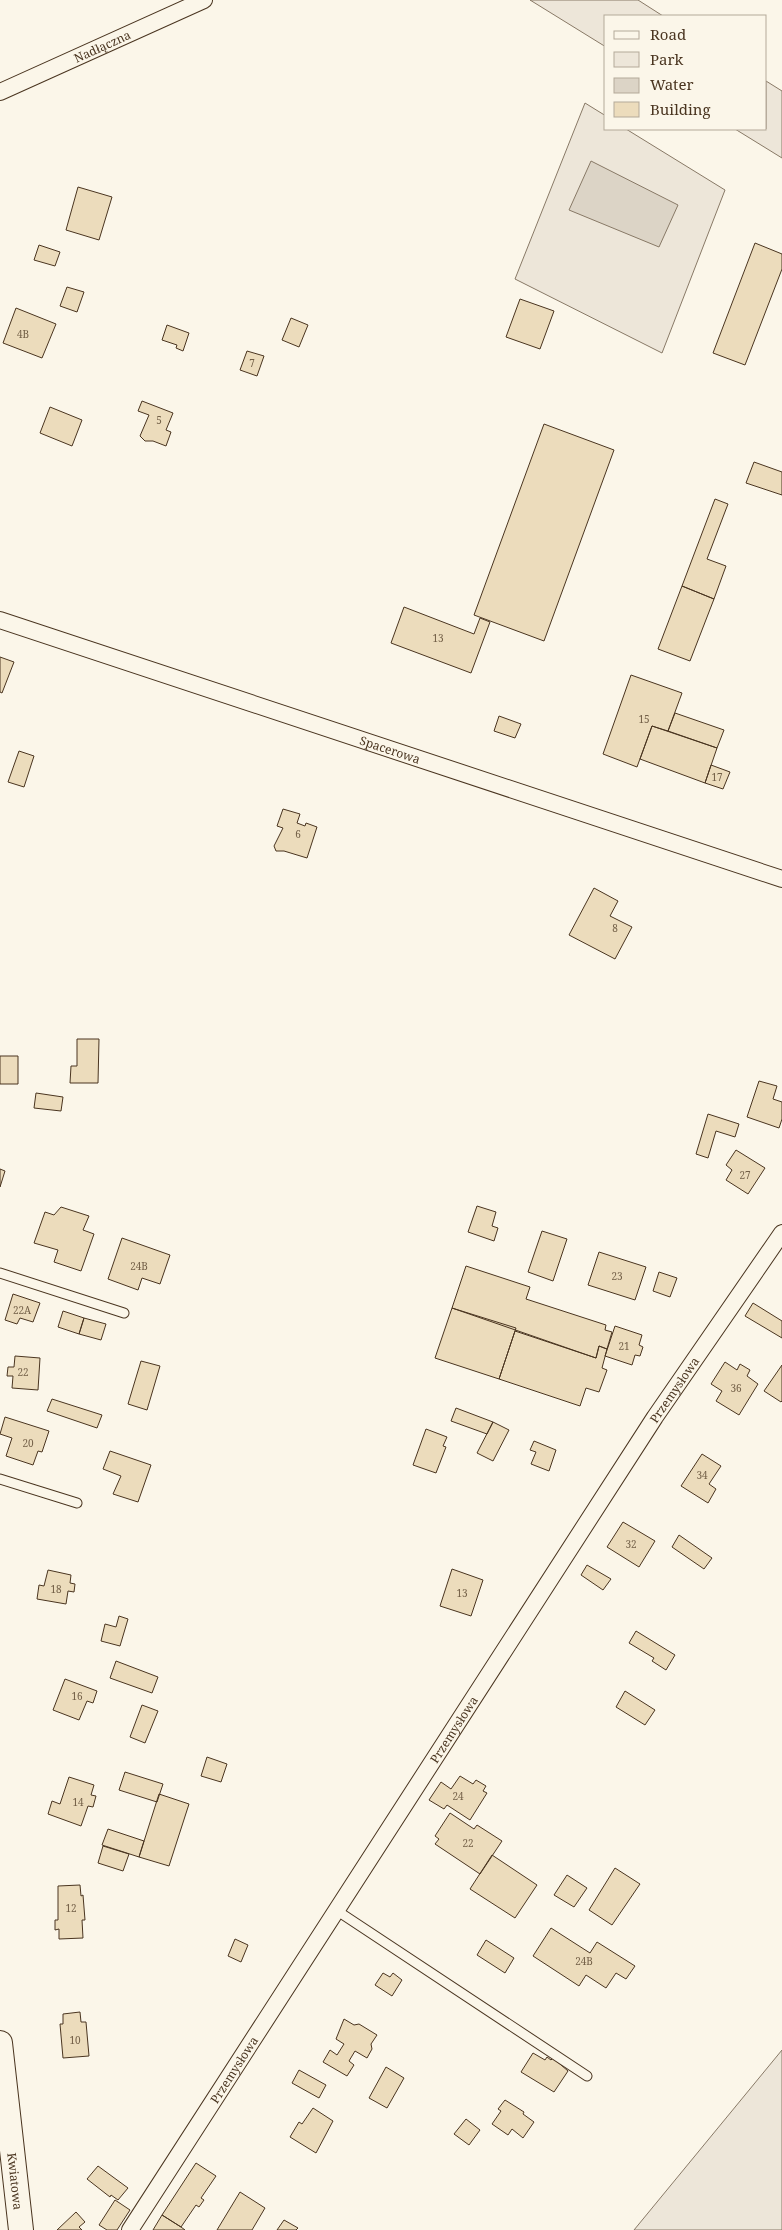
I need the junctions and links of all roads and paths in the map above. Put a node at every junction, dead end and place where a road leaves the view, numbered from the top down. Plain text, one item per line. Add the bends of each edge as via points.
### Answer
1 (204, 0) edge
2 (0, 92) edge
3 (0, 620) edge
4 (782, 879) edge
5 (782, 1233) edge
6 (0, 1273) edge
7 (124, 1313) dead end
8 (0, 1479) edge
9 (77, 1502) dead end
10 (336, 1910) junction
11 (0, 2043) edge
12 (587, 2076) dead end
13 (21, 2230) edge
14 (130, 2230) edge

1 - 2 street, Nadłączna
3 - 4 street, Spacerowa
5 - 10 street, Przemysłowa via 655,1417
6 - 7 lane
8 - 9 lane
10 - 12 lane
10 - 14 street, Przemysłowa
11 - 13 street, Kwiatowa

